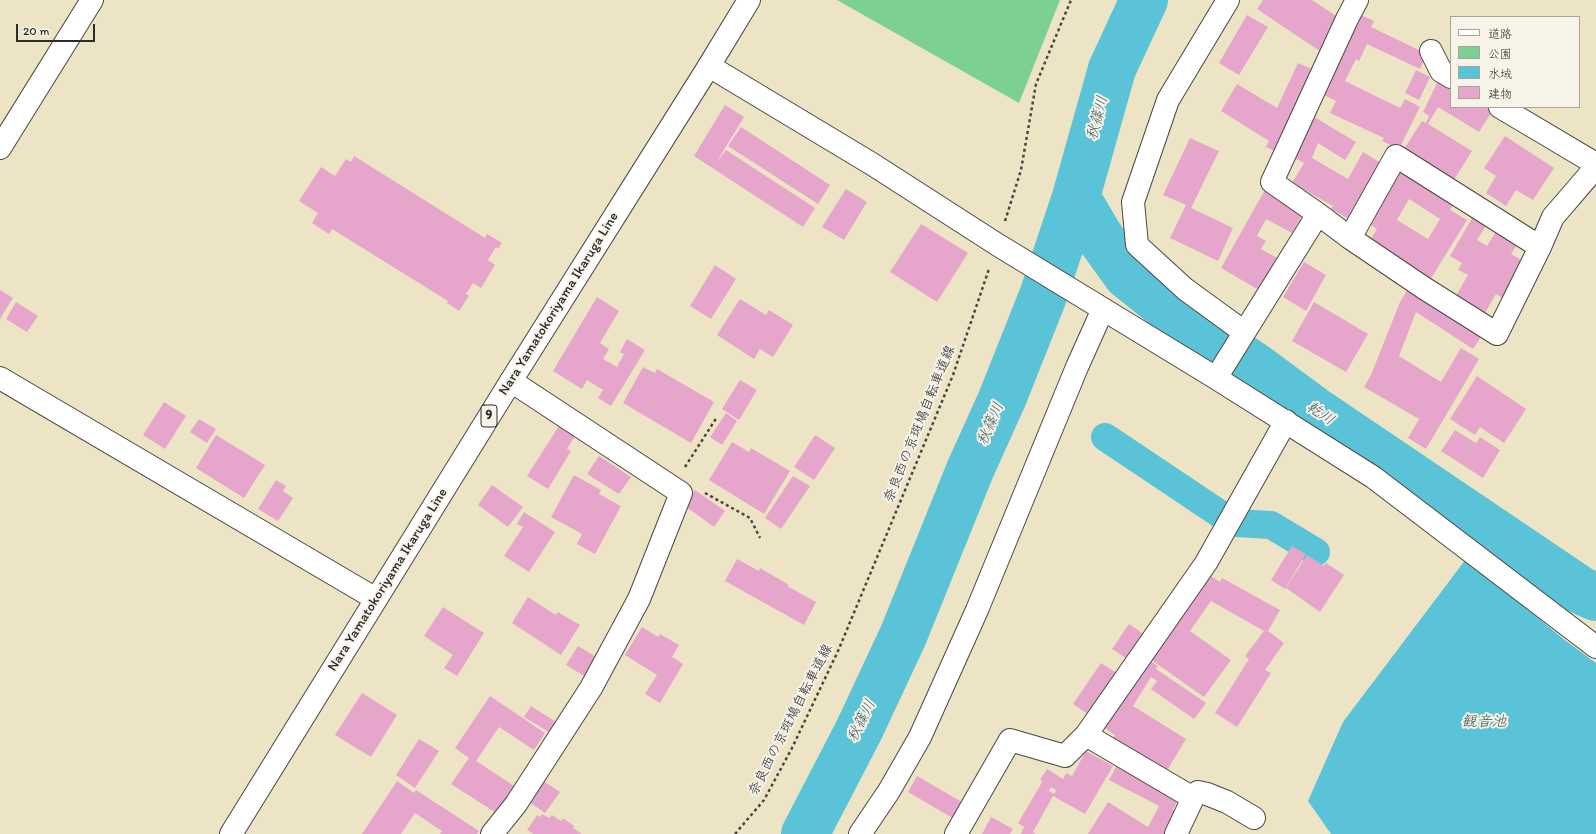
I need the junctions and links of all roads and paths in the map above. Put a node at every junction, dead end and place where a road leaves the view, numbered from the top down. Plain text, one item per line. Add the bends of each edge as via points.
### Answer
1 (92, 0) edge
2 (1071, 0) edge
3 (1228, 0) edge
4 (1357, 0) edge
5 (746, 1) edge
6 (1431, 51) dead end
7 (709, 66) junction
8 (1450, 76) edge
9 (1502, 108) edge
10 (0, 148) edge
11 (1596, 166) edge
12 (1318, 214) junction
13 (1350, 238) junction
14 (998, 245) junction
15 (1540, 247) junction
16 (1103, 309) junction
17 (1244, 332) junction
18 (0, 378) edge
19 (1216, 378) junction
20 (511, 381) junction
21 (717, 417) dead end
22 (1286, 422) junction
23 (672, 488) junction
24 (704, 493) dead end
25 (760, 538) dead end
26 (376, 599) junction
27 (1596, 647) edge
28 (1086, 735) junction
29 (1193, 798) junction
30 (1254, 818) dead end
31 (231, 834) edge
32 (492, 834) edge
33 (735, 834) edge
34 (860, 834) edge
35 (956, 834) edge
36 (1176, 834) edge

1 - 10 street
2 - 14 path, 奈良西の京斑鳩自転車道線 via 1036,84 1021,170
3 - 17 street via 1168,100 1133,202 1137,245 1186,289
4 - 12 street via 1272,182
5 - 7 street, Nara Yamatokoriyama Ikaruga Line / 9
6 - 8 street via 1441,71
7 - 14 street via 872,164
7 - 20 street, Nara Yamatokoriyama Ikaruga Line / 9
9 - 11 street
11 - 15 street via 1553,216
12 - 13 street
12 - 17 street
13 - 15 street via 1396,156
13 - 15 street via 1497,334
14 - 16 street
14 - 33 path, 奈良西の京斑鳩自転車道線 via 953,375 838,651 764,800
16 - 19 street
16 - 34 street via 977,610 920,736 889,791
17 - 19 street
18 - 26 street
19 - 22 street
20 - 23 street
20 - 26 street, Nara Yamatokoriyama Ikaruga Line / 9
21 - 23 path
22 - 27 street via 1373,477
22 - 28 street via 1206,563
23 - 32 street via 681,493 639,599 591,688 516,804
24 - 25 path via 750,518
26 - 31 street, Nara Yamatokoriyama Ikaruga Line / 9
28 - 29 street
28 - 35 street via 1065,756 1010,740
29 - 30 street via 1198,792 1207,794 1228,802
29 - 36 street

